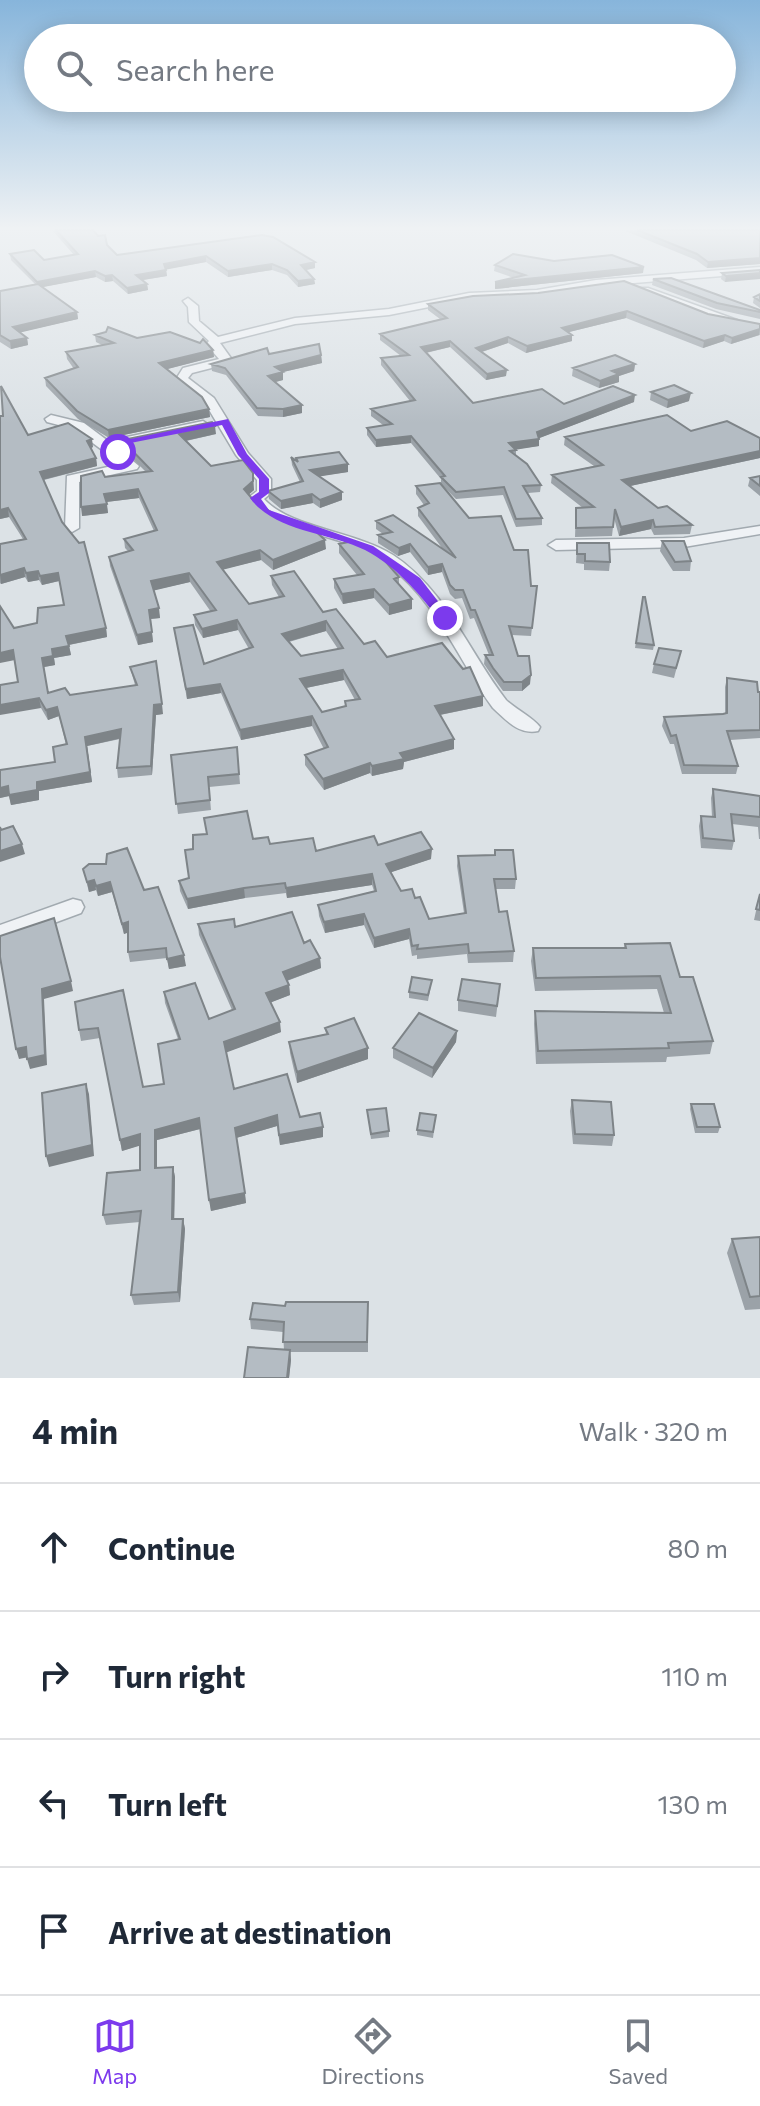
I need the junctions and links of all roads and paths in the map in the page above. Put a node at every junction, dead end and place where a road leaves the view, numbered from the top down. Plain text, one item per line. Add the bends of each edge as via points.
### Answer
1 (507, 294) edge
2 (659, 294) edge
3 (188, 301) dead end
4 (746, 323) edge
5 (216, 341) junction
6 (51, 419) dead end
7 (225, 421) junction
8 (106, 445) junction
9 (72, 528) edge
10 (760, 530) edge
11 (556, 545) dead end
12 (531, 727) dead end
13 (73, 907) dead end
14 (0, 934) edge

1 - 5 street via 295,321
2 - 4 street
3 - 5 street via 194,322
5 - 7 street via 212,344 227,361 187,370 182,379
6 - 8 street via 79,426
7 - 8 street
7 - 12 street via 243,455 264,479 264,493 255,498 266,512 355,541 416,581 508,716
8 - 9 street via 132,466 72,479
10 - 11 street via 671,544
13 - 14 street

